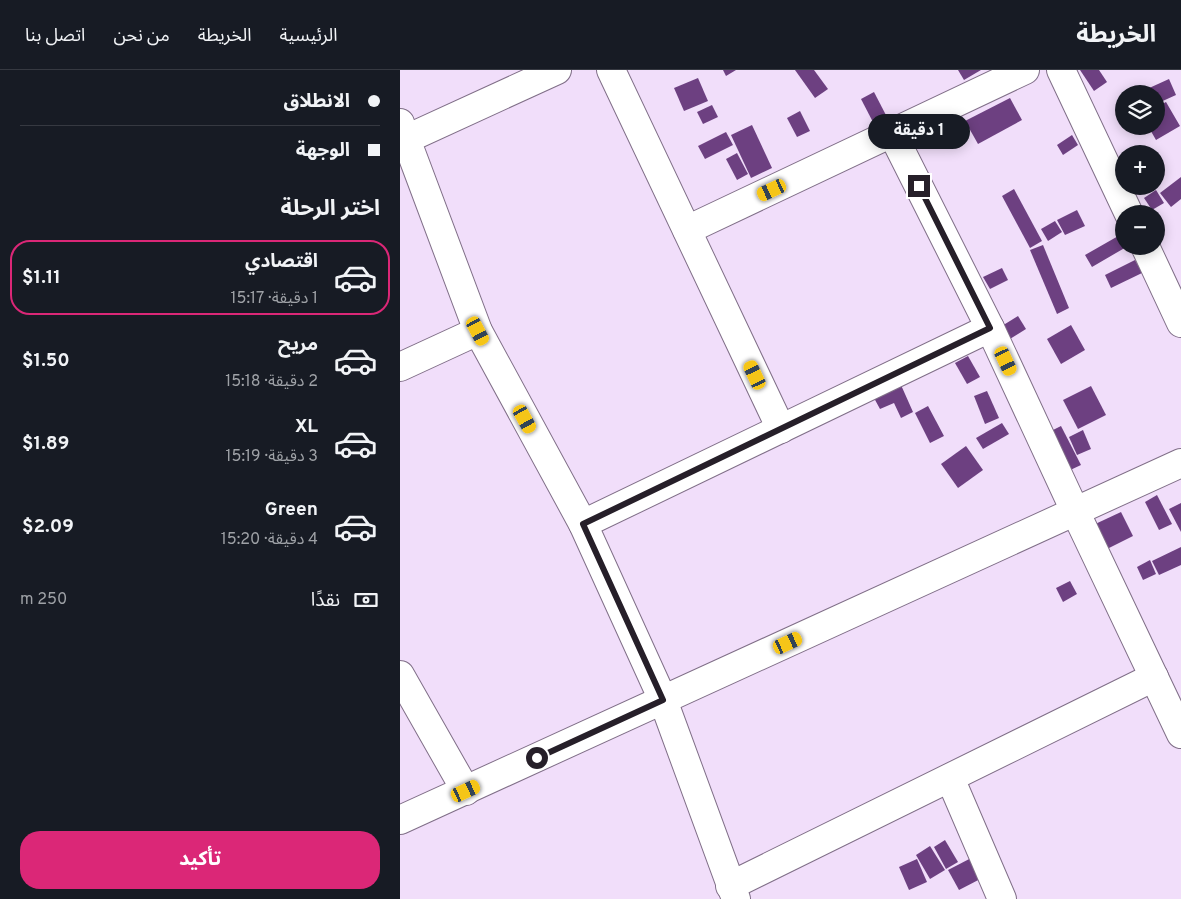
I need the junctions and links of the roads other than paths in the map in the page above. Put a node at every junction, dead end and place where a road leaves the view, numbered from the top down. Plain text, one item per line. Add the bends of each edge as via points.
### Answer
1 (557, 70) edge
2 (611, 70) edge
3 (1025, 70) edge
4 (1061, 70) edge
5 (892, 133) junction
6 (402, 134) edge
7 (1125, 205) edge
8 (687, 230) junction
9 (1149, 255) edge
10 (1181, 323) edge
11 (990, 328) junction
12 (478, 331) junction
13 (400, 366) edge
14 (781, 429) junction
15 (1181, 463) edge
16 (1075, 511) junction
17 (583, 524) junction
18 (400, 675) edge
19 (1154, 677) junction
20 (663, 700) junction
21 (1181, 734) edge
22 (950, 778) junction
23 (466, 791) junction
24 (400, 820) edge
25 (733, 892) edge
26 (1002, 899) edge

1 - 6 street
2 - 8 street
3 - 5 street
4 - 7 street
5 - 8 street
5 - 11 street
6 - 12 street
8 - 14 street
9 - 10 street
11 - 14 street
11 - 16 street
12 - 13 street
12 - 17 street
14 - 17 street
15 - 16 street
16 - 19 street
16 - 20 street
17 - 20 street
18 - 23 street
19 - 21 street
19 - 22 street
20 - 23 street
20 - 25 street
22 - 25 street
22 - 26 street
23 - 24 street

